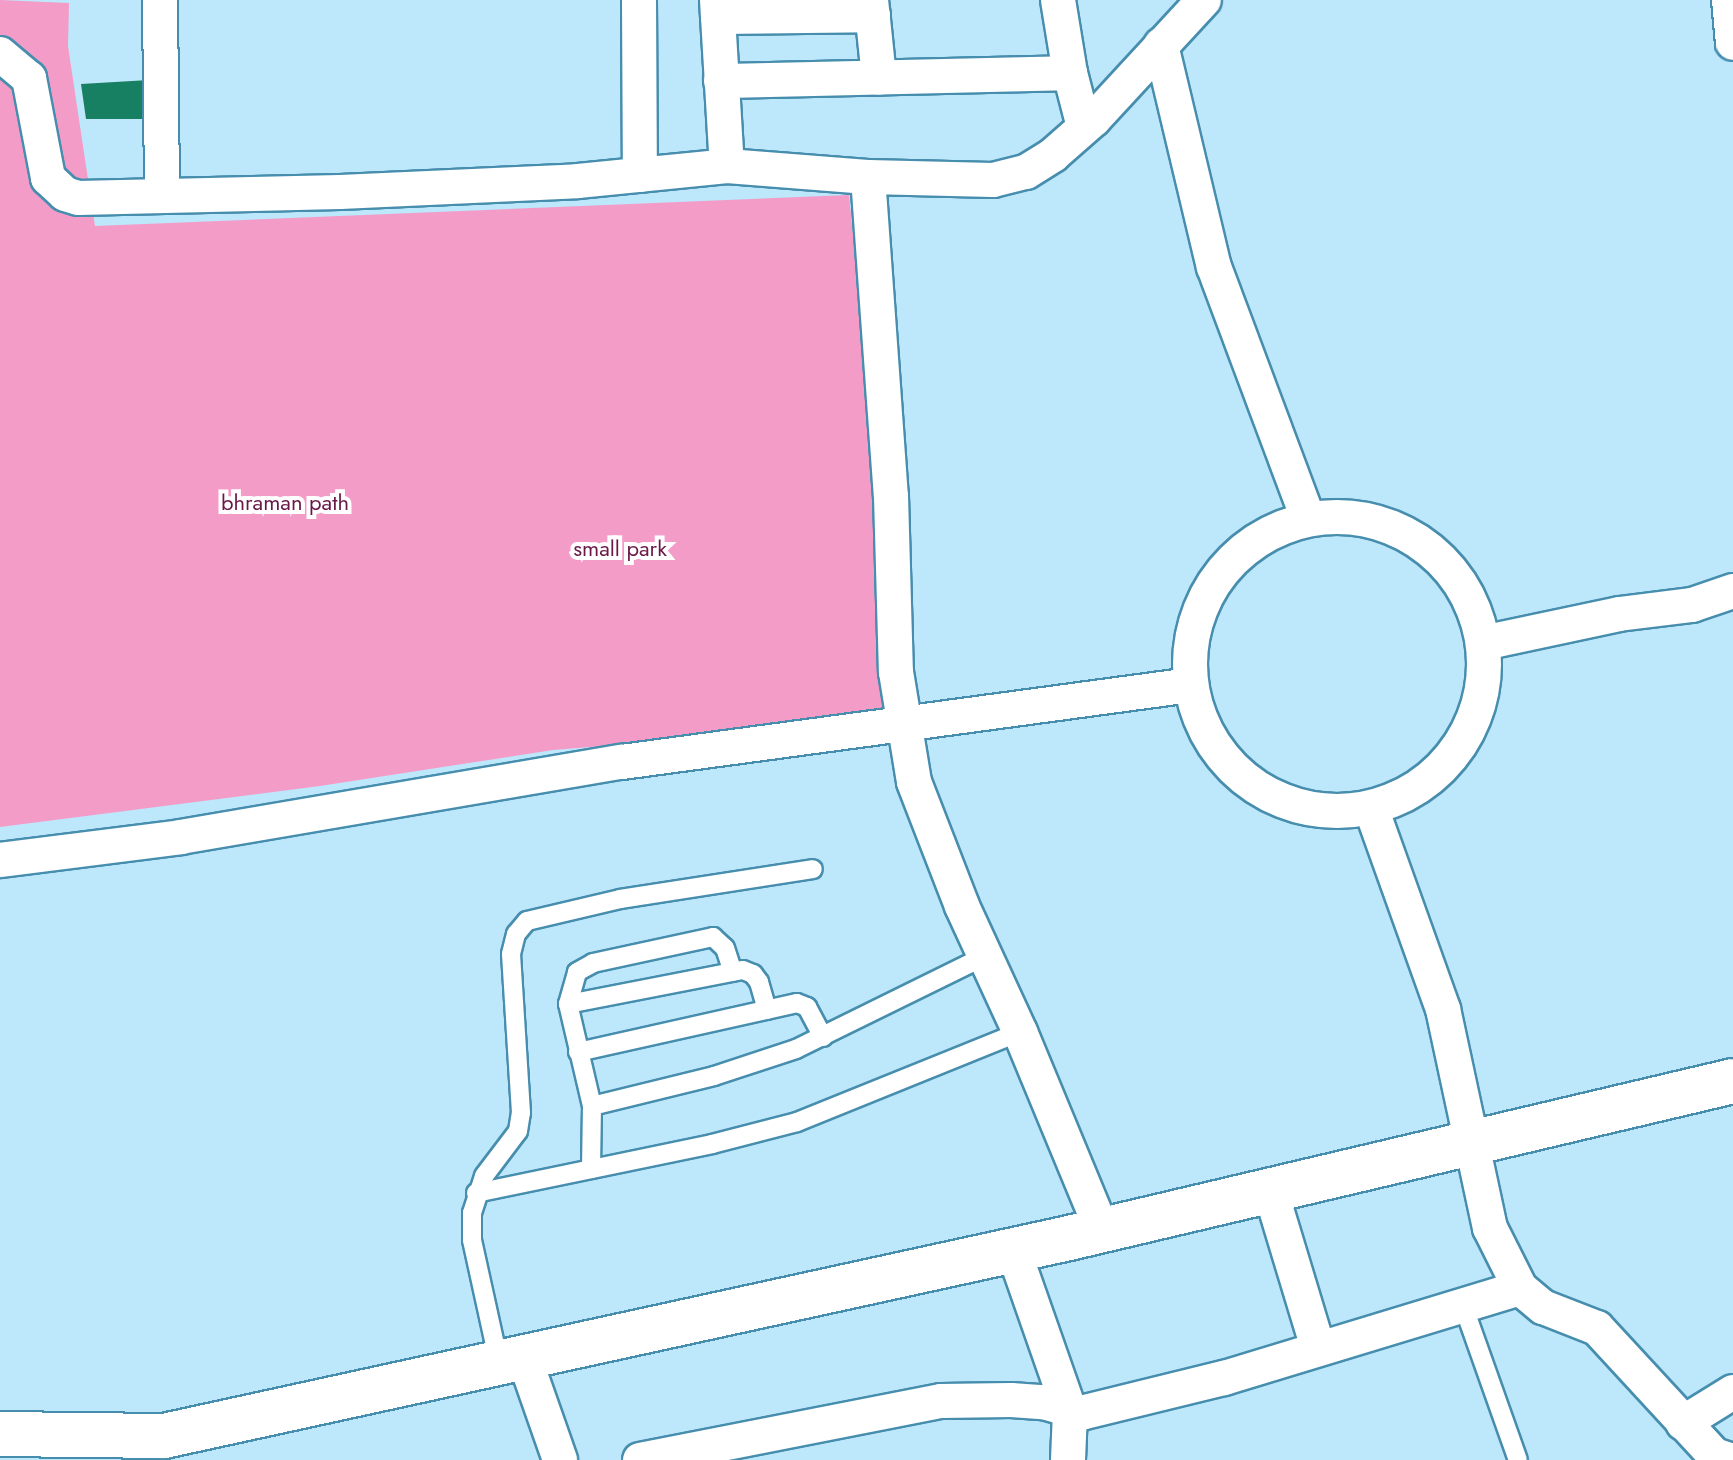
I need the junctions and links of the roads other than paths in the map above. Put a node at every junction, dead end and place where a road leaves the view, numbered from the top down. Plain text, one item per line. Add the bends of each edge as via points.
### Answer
1 (160, 0) edge
2 (639, 0) edge
3 (1058, 0) edge
4 (1204, 0) edge
5 (1729, 0) edge
6 (872, 8) edge
7 (717, 9) edge
8 (1733, 43) edge
9 (1161, 45) junction
10 (0, 54) edge
11 (1070, 73) junction
12 (879, 78) junction
13 (721, 81) junction
14 (1084, 127) junction
15 (727, 166) junction
16 (640, 175) junction
17 (868, 177) junction
18 (162, 196) junction
19 (1308, 519) junction
20 (1733, 591) edge
21 (1483, 643) junction
22 (1191, 685) junction
23 (903, 725) junction
24 (1371, 808) junction
25 (0, 860) edge
26 (813, 869) dead end
27 (985, 956) junction
28 (733, 972) junction
29 (568, 1004) junction
30 (767, 1010) junction
31 (1020, 1032) junction
32 (823, 1037) junction
33 (578, 1052) junction
34 (1731, 1085) edge
35 (592, 1106) junction
36 (1469, 1141) junction
37 (591, 1169) junction
38 (1270, 1189) junction
39 (476, 1193) junction
40 (1102, 1230) junction
41 (1013, 1249) junction
42 (1520, 1288) junction
43 (1463, 1305) junction
44 (1318, 1348) junction
45 (512, 1360) junction
46 (1733, 1392) edge
47 (1070, 1412) junction
48 (1683, 1423) junction
49 (0, 1434) edge
50 (127, 1448) edge
51 (1717, 1458) edge
52 (560, 1460) edge
53 (640, 1460) edge
54 (1068, 1460) edge
55 (1518, 1460) edge

1 - 18 street
2 - 16 street
3 - 11 street
4 - 9 street
5 - 8 street
6 - 7 street
6 - 12 street
7 - 13 street
9 - 14 street
9 - 19 street via 1214,267
10 - 18 street via 29,78 48,178 55,187 78,198
11 - 12 street
11 - 14 street
12 - 13 street
13 - 15 street
14 - 17 street via 1026,172 993,180
15 - 16 street
15 - 17 street
16 - 18 street
17 - 23 street
19 - 21 street via 1356,517 1402,531 1440,559 1469,598
19 - 22 street via 1250,544 1208,592 1190,653
20 - 21 street via 1692,605 1619,614
21 - 24 street via 1483,680 1475,716 1459,748 1435,775 1405,795
22 - 23 street
22 - 24 street via 1210,736 1255,786 1291,804 1331,811
23 - 25 street via 622,762 181,837
23 - 27 street via 926,818
24 - 36 street via 1443,1009
26 - 39 lane via 620,899 527,921 516,934 511,954 518,1131
27 - 31 street
27 - 32 lane
28 - 29 lane
28 - 29 lane via 725,948 713,937 593,963 577,972
28 - 30 lane via 753,974
29 - 33 lane
30 - 32 lane via 797,1003 807,1007
30 - 33 lane
31 - 37 lane via 797,1122
31 - 40 street
32 - 35 lane via 714,1076
33 - 35 lane
34 - 36 street
35 - 37 lane
36 - 38 street
36 - 42 street via 1490,1228
37 - 39 lane
38 - 40 street
38 - 44 street
39 - 45 lane via 472,1240
40 - 41 street
41 - 45 street
41 - 47 street
42 - 43 street
42 - 48 street via 1543,1307 1597,1328
43 - 44 street
43 - 55 lane
44 - 47 street via 1183,1389
45 - 50 street
45 - 52 street
46 - 48 street
47 - 53 street via 1022,1400 941,1401
47 - 54 street
48 - 51 street
49 - 50 street

